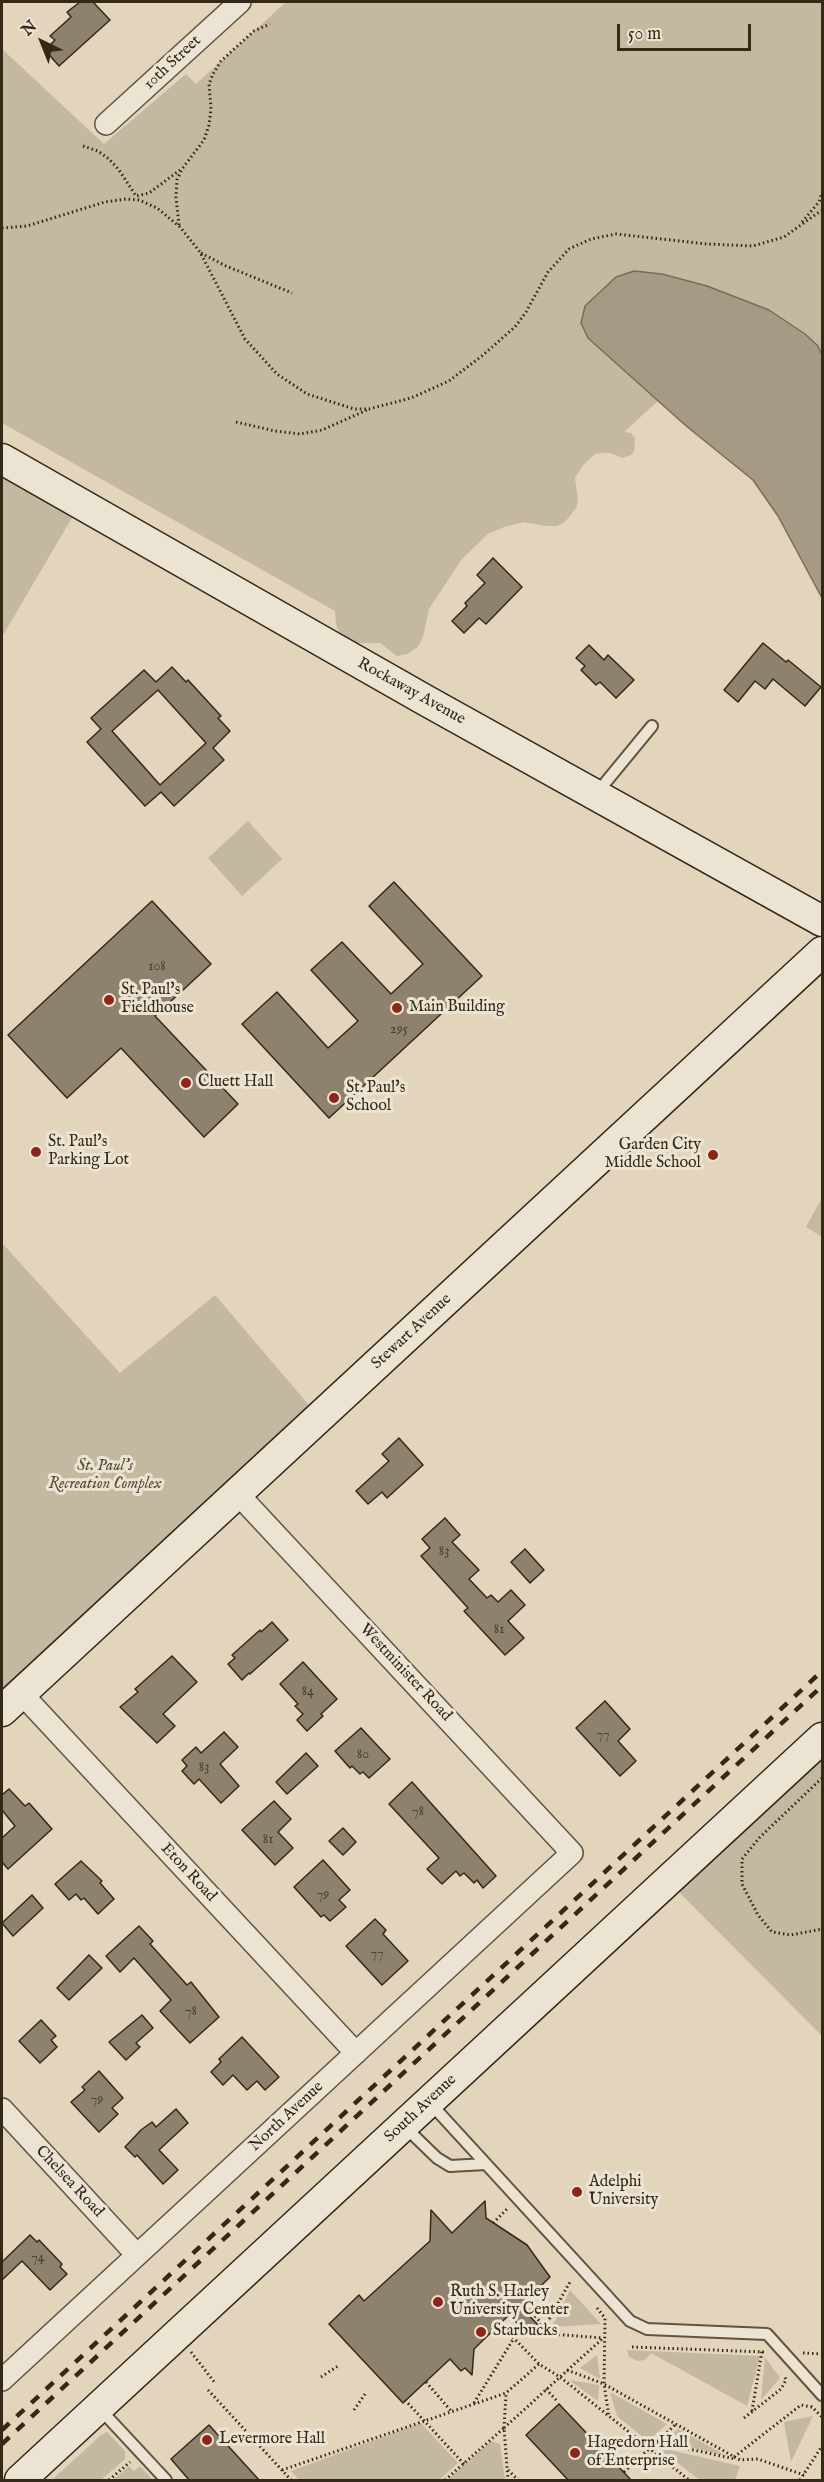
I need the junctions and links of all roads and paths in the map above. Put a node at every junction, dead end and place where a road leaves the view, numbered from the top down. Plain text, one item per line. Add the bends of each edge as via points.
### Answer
1 (240, 2) edge
2 (270, 24) dead end
3 (106, 124) dead end
4 (83, 146) dead end
5 (182, 169) junction
6 (822, 193) edge
7 (135, 196) junction
8 (115, 201) junction
9 (822, 210) edge
10 (799, 226) junction
11 (180, 227) junction
12 (2, 228) edge
13 (200, 252) junction
14 (292, 293) dead end
15 (369, 409) junction
16 (236, 422) dead end
17 (2, 459) edge
18 (652, 726) dead end
19 (595, 794) junction
20 (822, 921) edge
21 (822, 952) edge
22 (237, 1493) junction
23 (11, 1702) edge
24 (822, 1738) edge
25 (822, 1778) edge
26 (573, 1853) joint
27 (822, 1929) edge
28 (356, 2053) junction
29 (429, 2102) junction
30 (2, 2109) edge
31 (403, 2126) junction
32 (486, 2164) junction
33 (500, 2201) dead end
34 (493, 2223) dead end
35 (137, 2255) junction
36 (578, 2288) dead end
37 (592, 2303) dead end
38 (526, 2306) dead end
39 (500, 2324) dead end
40 (544, 2327) junction
41 (510, 2334) junction
42 (551, 2334) junction
43 (514, 2338) junction
44 (603, 2338) junction
45 (632, 2346) dead end
46 (190, 2350) dead end
47 (765, 2351) junction
48 (798, 2353) dead end
49 (822, 2354) edge
50 (771, 2358) dead end
51 (539, 2364) junction
52 (338, 2366) dead end
53 (567, 2370) junction
54 (782, 2371) dead end
55 (321, 2377) dead end
56 (560, 2377) junction
57 (2, 2380) edge
58 (426, 2382) dead end
59 (215, 2384) dead end
60 (604, 2384) junction
61 (546, 2389) junction
62 (208, 2390) dead end
63 (506, 2393) junction
64 (365, 2394) dead end
65 (822, 2395) edge
66 (405, 2400) dead end
67 (558, 2402) dead end
68 (473, 2404) junction
69 (98, 2408) junction
70 (354, 2409) dead end
71 (752, 2411) junction
72 (452, 2412) junction
73 (609, 2417) junction
74 (822, 2417) edge
75 (744, 2418) dead end
76 (423, 2421) junction
77 (676, 2424) junction
78 (504, 2428) junction
79 (657, 2442) junction
80 (822, 2446) edge
81 (650, 2449) junction
82 (140, 2452) junction
83 (734, 2457) junction
84 (740, 2460) junction
85 (464, 2464) junction
86 (507, 2468) junction
87 (282, 2470) junction
88 (624, 2472) dead end
89 (804, 2475) junction
90 (688, 2480) edge
91 (20, 2481) edge
92 (109, 2481) edge
93 (166, 2481) edge
94 (291, 2481) edge
95 (445, 2481) edge
96 (508, 2481) edge
97 (518, 2481) edge
98 (800, 2481) edge

1 - 3 street, 10th Street
2 - 5 path via 254,31 221,61 213,74 209,84 209,125 204,140
4 - 7 path via 109,159
5 - 7 path via 149,193
5 - 11 path via 176,197
6 - 10 path
7 - 8 path
8 - 11 path via 139,200 157,208
8 - 12 path via 27,226
9 - 10 path
10 - 15 path via 784,237 753,246 616,234 591,239 569,249 548,272 515,327 483,355 449,381 411,398
11 - 13 path
13 - 14 path
13 - 15 path via 245,339 277,374 307,394 354,409
15 - 16 path via 322,430 300,434
17 - 19 main road, Rockaway Avenue
18 - 19 lane
19 - 20 main road, Rockaway Avenue
21 - 22 main road, Stewart Avenue
22 - 23 main road, Stewart Avenue
22 - 26 street, Westminister Road
23 - 28 street, Eton Road
24 - 29 main road, South Avenue
25 - 27 path via 742,1859 742,1884 772,1932 791,1935
26 - 28 street, North Avenue
28 - 35 street, North Avenue
29 - 31 main road, South Avenue
29 - 32 lane
30 - 35 street, Chelsea Road
31 - 32 lane via 450,2166
31 - 69 main road, South Avenue
32 - 65 lane via 630,2321 647,2329 767,2334
33 - 34 path via 507,2209
35 - 57 street, North Avenue
36 - 40 path via 571,2280
37 - 44 path via 605,2318
38 - 40 path
39 - 41 path
40 - 42 path
41 - 42 path
41 - 43 path
42 - 44 path
43 - 51 path
43 - 68 path
44 - 53 path
44 - 60 path
45 - 47 path
46 - 59 path
47 - 50 path
47 - 71 path
48 - 49 path
51 - 56 path
51 - 63 path
52 - 55 path
53 - 56 path
53 - 60 path
54 - 71 path via 786,2380 781,2389
56 - 61 path
56 - 73 path
58 - 72 path
60 - 73 path
60 - 77 path
61 - 67 path
61 - 78 path
62 - 87 path
63 - 68 path
63 - 78 path
64 - 70 path
66 - 76 path
68 - 72 path
69 - 82 lane
69 - 91 main road, South Avenue
71 - 75 path
72 - 76 path
73 - 81 path
74 - 83 path via 812,2407 801,2405
76 - 85 path
76 - 87 path
77 - 79 path
77 - 83 path
78 - 85 path
78 - 86 path
79 - 81 path
79 - 84 path
80 - 89 path
81 - 88 path
81 - 90 path
82 - 92 path
82 - 93 lane
83 - 84 path
84 - 89 path via 759,2459
85 - 95 path
86 - 96 path
86 - 97 path
87 - 94 path
89 - 98 path

